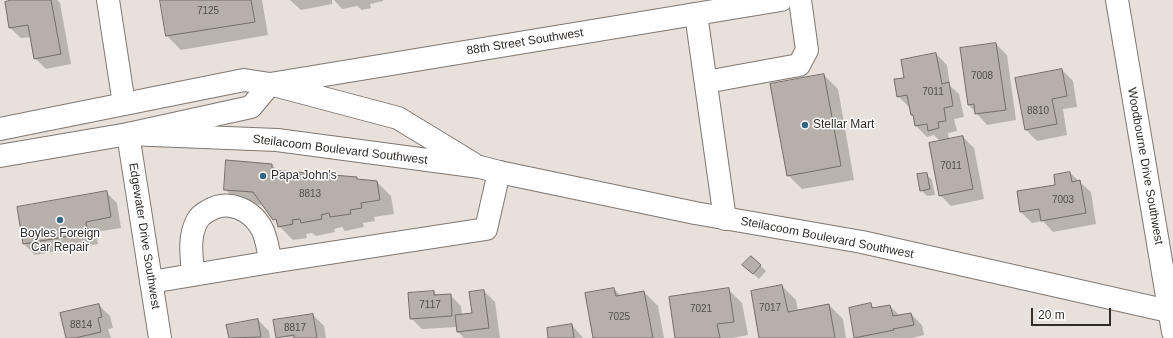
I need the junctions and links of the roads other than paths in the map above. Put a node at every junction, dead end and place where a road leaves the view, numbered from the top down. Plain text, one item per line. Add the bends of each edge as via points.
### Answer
1 (108, 0) edge
2 (781, 0) edge
3 (800, 0) edge
4 (1117, 0) edge
5 (696, 14) junction
6 (706, 82) junction
7 (270, 84) junction
8 (124, 104) junction
9 (0, 129) edge
10 (128, 134) junction
11 (0, 156) edge
12 (490, 170) junction
13 (725, 219) junction
14 (271, 262) junction
15 (193, 275) junction
16 (151, 282) junction
17 (1171, 311) edge
18 (1173, 332) edge
19 (160, 338) edge

1 - 8 main road
2 - 5 main road, 88th Street Southwest
3 - 6 main road via 807,50 799,65
4 - 17 main road, Woodbourne Drive Southwest
5 - 6 main road
5 - 7 main road, 88th Street Southwest
6 - 13 main road
7 - 8 main road, Steilacoom Boulevard Southwest via 244,80
7 - 10 main road, Steilacoom Boulevard Southwest via 251,107
7 - 12 main road, Steilacoom Boulevard Southwest via 398,118
8 - 9 main road, Steilacoom Boulevard Southwest
10 - 11 main road, Steilacoom Boulevard Southwest
10 - 12 main road, Steilacoom Boulevard Southwest via 277,140
10 - 16 main road, Edgewater Drive Southwest
12 - 13 main road, Steilacoom Boulevard Southwest
12 - 14 main road via 486,228
13 - 17 main road, Steilacoom Boulevard Southwest via 862,242
14 - 15 main road
14 - 15 main road via 263,230 259,224 241,208 222,206 205,213 194,229 191,245
15 - 16 main road
16 - 19 main road, Edgewater Drive Southwest
17 - 18 main road, Woodbourne Drive Southwest

